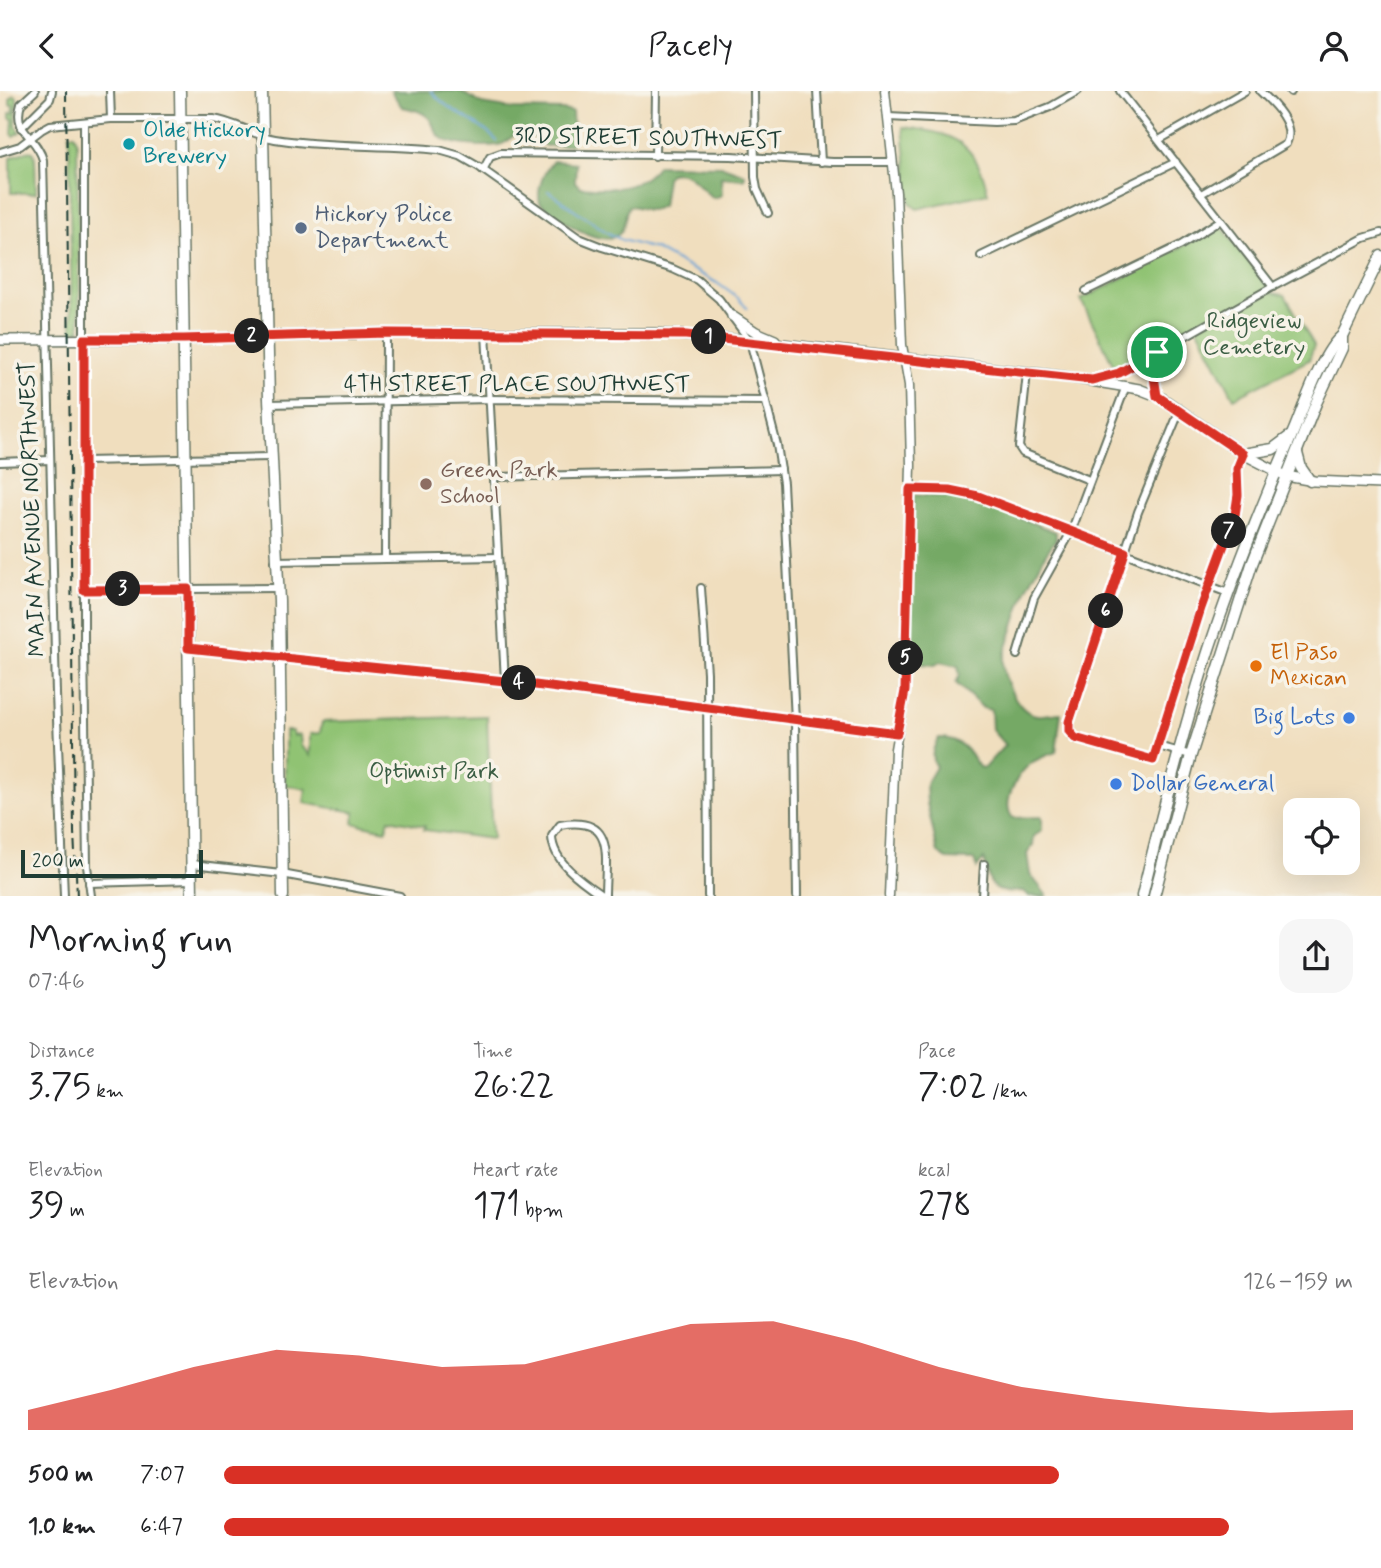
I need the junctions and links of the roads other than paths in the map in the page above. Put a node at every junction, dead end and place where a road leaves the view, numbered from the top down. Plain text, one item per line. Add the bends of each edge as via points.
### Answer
1 (35, 91) edge
2 (52, 91) edge
3 (110, 91) edge
4 (180, 91) edge
5 (262, 91) edge
6 (656, 91) edge
7 (754, 91) edge
8 (817, 91) edge
9 (885, 91) edge
10 (1078, 91) edge
11 (1120, 91) edge
12 (1245, 91) edge
13 (1260, 91) edge
14 (888, 117) junction
15 (111, 119) junction
16 (180, 119) junction
17 (84, 122) junction
18 (21, 128) junction
19 (263, 136) junction
20 (31, 138) junction
21 (1159, 140) junction
22 (0, 152) edge
23 (655, 156) junction
24 (754, 157) junction
25 (821, 162) junction
26 (893, 162) junction
27 (1176, 163) junction
28 (483, 170) junction
29 (1201, 194) junction
30 (768, 212) dead end
31 (1221, 220) junction
32 (1381, 233) edge
33 (981, 256) dead end
34 (1381, 256) edge
35 (1273, 287) junction
36 (1086, 291) dead end
37 (732, 316) junction
38 (386, 333) junction
39 (486, 333) junction
40 (268, 335) junction
41 (1342, 336) junction
42 (46, 339) junction
43 (84, 339) junction
44 (184, 339) junction
45 (0, 340) edge
46 (750, 341) junction
47 (797, 347) junction
48 (1157, 352) junction
49 (905, 358) junction
50 (1027, 373) junction
51 (1092, 380) junction
52 (1126, 386) junction
53 (1157, 396) junction
54 (489, 399) junction
55 (766, 401) junction
56 (384, 402) junction
57 (269, 404) junction
58 (1180, 409) junction
59 (1292, 434) junction
60 (1297, 451) junction
61 (1243, 454) junction
62 (271, 457) junction
63 (186, 459) junction
64 (50, 460) junction
65 (0, 461) edge
66 (84, 461) junction
67 (781, 470) junction
68 (1281, 474) junction
69 (493, 477) junction
70 (1089, 480) junction
71 (1310, 481) junction
72 (1381, 484) edge
73 (910, 489) junction
74 (1071, 532) junction
75 (1125, 552) junction
76 (498, 557) junction
77 (384, 559) junction
78 (275, 561) junction
79 (1209, 584) junction
80 (278, 588) junction
81 (701, 588) dead end
82 (188, 589) junction
83 (84, 590) junction
84 (1228, 593) junction
85 (188, 648) junction
86 (1017, 655) dead end
87 (279, 657) junction
88 (505, 681) junction
89 (706, 708) junction
90 (795, 720) junction
91 (897, 733) junction
92 (1158, 746) junction
93 (1179, 751) junction
94 (1191, 755) junction
95 (192, 864) junction
96 (984, 864) dead end
97 (282, 874) junction
98 (192, 880) junction
99 (89, 883) junction
100 (64, 896) edge
101 (91, 896) edge
102 (192, 896) edge
103 (283, 896) edge
104 (400, 896) edge
105 (604, 896) edge
106 (708, 896) edge
107 (797, 896) edge
108 (888, 896) edge
109 (982, 896) edge
110 (1142, 896) edge
111 (1154, 896) edge

1 - 18 street via 19,108
2 - 18 street via 50,99
3 - 15 street
4 - 16 main road
5 - 19 main road
6 - 23 street
7 - 24 street
8 - 25 street
9 - 14 street
10 - 14 street via 1014,121
11 - 21 street
12 - 21 street
13 - 29 street via 1289,126 1286,144
14 - 26 street
15 - 16 street
15 - 17 street
16 - 19 street via 222,120
16 - 44 main road
17 - 20 street via 50,125
17 - 43 street
18 - 20 street, MAIN AVENUE NORTHWEST
19 - 28 street via 439,150
19 - 40 main road
20 - 22 street
20 - 42 street, MAIN AVENUE NORTHWEST via 43,160
21 - 27 street
23 - 24 street, 3RD STREET SOUTHWEST
23 - 28 street, 3RD STREET SOUTHWEST via 501,153 490,157
24 - 25 street, 3RD STREET SOUTHWEST
24 - 30 street via 757,189
25 - 26 street, 3RD STREET SOUTHWEST
26 - 49 street
27 - 29 street
27 - 33 street
28 - 37 street via 579,238 697,280
29 - 31 street
31 - 35 street
31 - 36 street
32 - 35 street
34 - 41 main road
35 - 48 street
37 - 46 street
37 - 47 main road via 762,335
38 - 39 main road
38 - 40 main road
38 - 56 street
39 - 46 main road via 654,333
39 - 54 street
40 - 44 main road
40 - 57 main road
41 - 59 main road via 1333,343
41 - 60 main road via 1342,348
42 - 43 main road
42 - 45 main road
42 - 64 street, MAIN AVENUE NORTHWEST
43 - 44 main road
43 - 66 street
44 - 63 main road
46 - 47 main road
46 - 55 street
47 - 49 main road
48 - 51 street via 1119,373
48 - 53 street via 1153,370
49 - 50 main road
49 - 73 street
50 - 51 main road
50 - 70 street via 1019,447 1023,453
51 - 52 main road
52 - 53 main road
52 - 70 street
53 - 58 main road
54 - 55 street, 4TH STREET PLACE SOUTHWEST
54 - 56 street, 4TH STREET PLACE SOUTHWEST
54 - 69 street
55 - 67 street
56 - 57 street, 4TH STREET PLACE SOUTHWEST
56 - 77 street
57 - 62 main road
58 - 61 main road
58 - 75 street
59 - 61 main road via 1273,449
59 - 68 main road
60 - 68 main road
60 - 71 main road
61 - 68 main road
61 - 79 street via 1237,469 1235,515
62 - 63 street
62 - 78 main road
63 - 66 street
63 - 82 main road
64 - 65 street
64 - 100 street, MAIN AVENUE NORTHWEST
66 - 83 street
67 - 69 street
67 - 90 street
68 - 71 main road
68 - 84 main road
68 - 94 main road
69 - 76 street
70 - 74 street
71 - 72 main road
73 - 74 street via 978,496
73 - 91 street via 905,691
74 - 75 street
74 - 86 street via 1034,598
75 - 79 street
75 - 92 street via 1069,731 1075,738 1153,760
76 - 77 street
76 - 88 street
77 - 78 street
78 - 80 main road
79 - 84 street
79 - 92 street
80 - 82 street
80 - 87 main road
81 - 89 street
82 - 83 street
82 - 85 main road
83 - 99 street
84 - 93 main road
85 - 87 street
85 - 95 main road
87 - 88 street
87 - 97 main road
88 - 89 street
89 - 90 street
89 - 106 street
90 - 91 street
90 - 107 street
91 - 108 street
92 - 93 street
93 - 94 street
93 - 110 main road
94 - 111 main road
95 - 97 street
95 - 98 main road
96 - 109 street
97 - 103 main road
97 - 104 street
98 - 99 street
98 - 102 main road
99 - 101 street
105 - 105 street via 555,851 552,836 560,825 587,824 600,832 606,852

